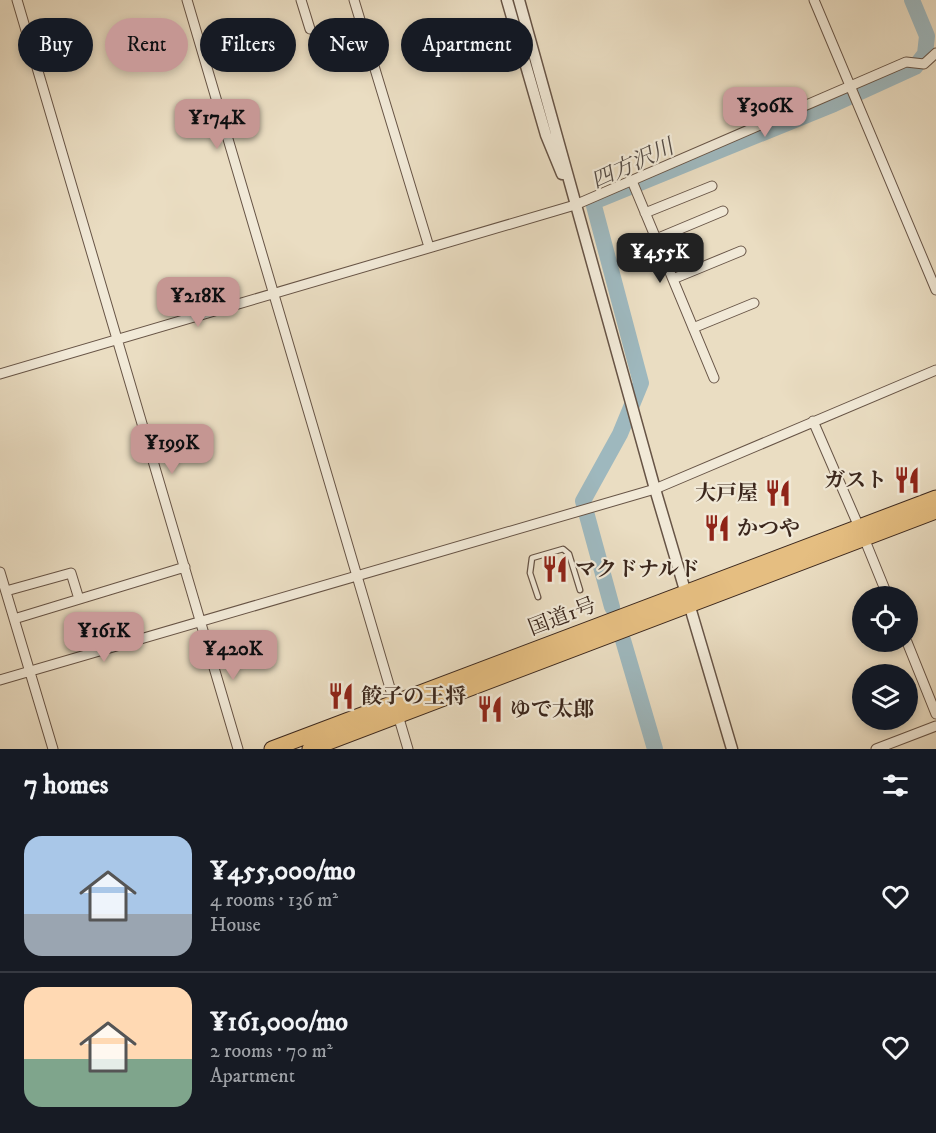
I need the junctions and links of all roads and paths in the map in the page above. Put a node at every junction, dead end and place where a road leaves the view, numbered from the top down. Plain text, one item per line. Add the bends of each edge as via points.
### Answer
1 (17, 0) edge
2 (187, 0) edge
3 (302, 0) edge
4 (354, 0) edge
5 (507, 0) edge
6 (519, 0) edge
7 (814, 0) edge
8 (308, 22) edge
9 (936, 53) edge
10 (850, 88) junction
11 (632, 181) junction
12 (712, 186) dead end
13 (575, 204) junction
14 (723, 211) dead end
15 (645, 213) junction
16 (656, 239) junction
17 (429, 247) junction
18 (741, 251) dead end
19 (673, 279) junction
20 (936, 290) edge
21 (272, 292) junction
22 (754, 303) dead end
23 (693, 328) junction
24 (116, 339) junction
25 (936, 370) edge
26 (0, 374) edge
27 (714, 378) dead end
28 (813, 421) junction
29 (655, 489) junction
30 (936, 498) edge
31 (936, 511) edge
32 (862, 533) junction
33 (185, 567) junction
34 (0, 572) edge
35 (358, 576) junction
36 (884, 586) edge
37 (580, 590) dead end
38 (6, 591) junction
39 (538, 597) dead end
40 (687, 597) junction
41 (79, 599) junction
42 (14, 619) junction
43 (201, 620) junction
44 (911, 652) edge
45 (29, 672) junction
46 (0, 680) edge
47 (396, 709) junction
48 (936, 714) edge
49 (936, 726) edge
50 (53, 749) edge
51 (238, 749) edge
52 (272, 749) edge
53 (310, 749) edge
54 (408, 749) edge
55 (732, 749) edge
56 (876, 749) edge

1 - 24 street
2 - 21 street
3 - 8 street
4 - 17 street
5 - 13 street via 546,135
6 - 13 street
7 - 10 street
9 - 10 street via 924,64 906,62
10 - 11 street
10 - 20 street
11 - 13 street
11 - 15 street
12 - 15 street
13 - 17 street
13 - 29 street
14 - 16 street
15 - 16 street
16 - 19 street
17 - 21 street
18 - 19 street
19 - 23 street
21 - 24 street
21 - 35 street
22 - 23 street
23 - 27 street
24 - 26 street
24 - 33 street
25 - 28 street
28 - 29 street
28 - 32 street
29 - 35 street
29 - 40 street
30 - 32 highway, 国道1号
31 - 32 highway, 国道1号
32 - 36 street
32 - 40 highway, 国道1号
33 - 41 street
33 - 43 street
34 - 38 street
35 - 43 street
35 - 47 street
37 - 39 lane via 569,554 563,549 532,558 530,573
38 - 41 street via 71,573
38 - 42 street
40 - 47 highway, 国道1号
40 - 55 street
41 - 42 street
42 - 45 street
43 - 45 street
43 - 51 street
44 - 48 street
45 - 46 street
45 - 50 street
47 - 52 highway, 国道1号
47 - 53 highway, 国道1号
47 - 54 street
49 - 56 street

